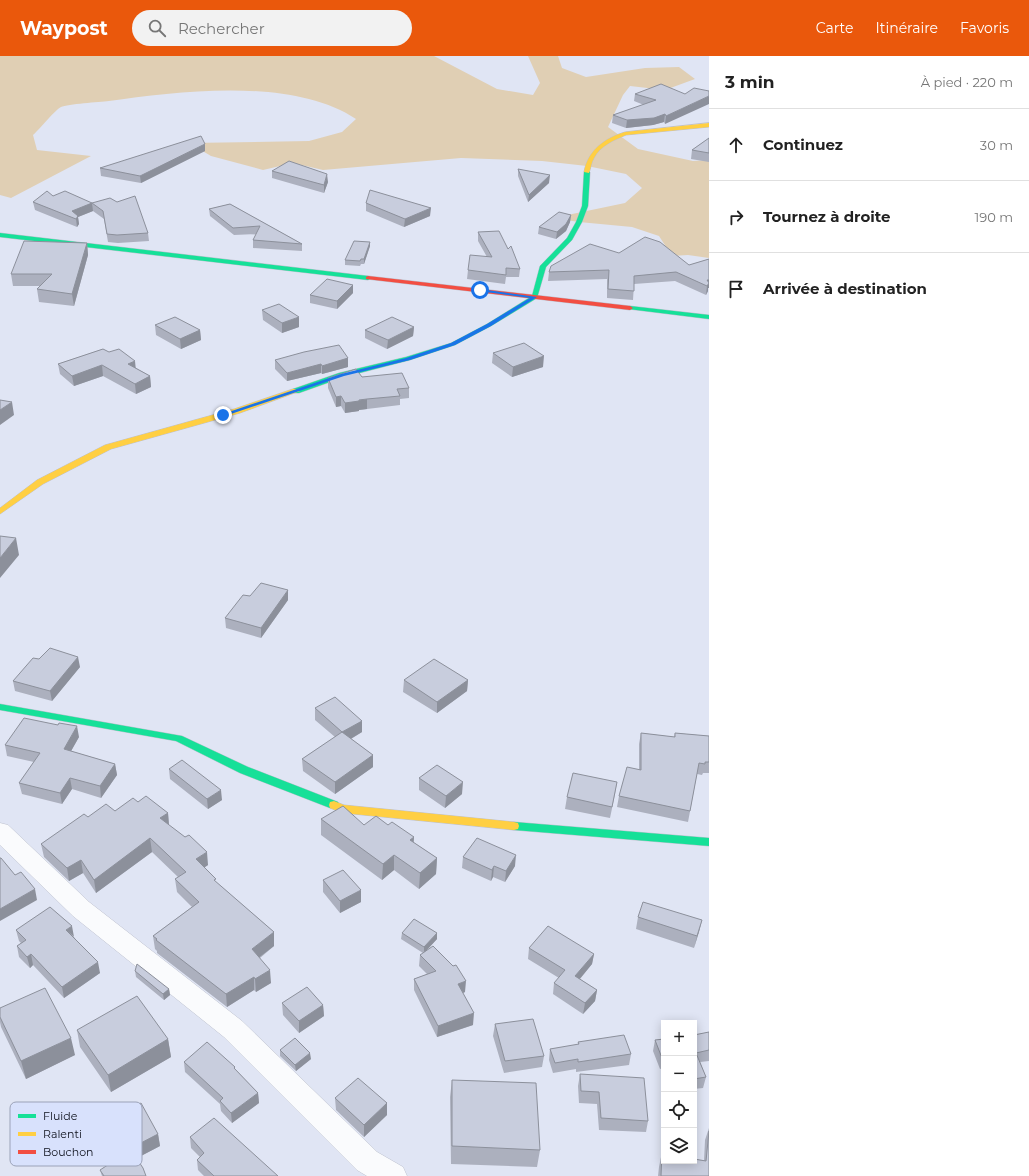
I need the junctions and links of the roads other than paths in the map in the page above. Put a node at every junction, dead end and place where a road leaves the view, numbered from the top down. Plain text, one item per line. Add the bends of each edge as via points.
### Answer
1 (709, 125) edge
2 (0, 234) edge
3 (535, 297) junction
4 (709, 317) edge
5 (0, 512) edge
6 (0, 708) edge
7 (0, 831) edge
8 (709, 842) edge
9 (393, 1176) edge

1 - 3 street via 624,134 612,138 597,149 587,166 585,206 579,222 570,239 543,266
2 - 3 street
3 - 4 street
3 - 5 street via 453,344 408,359 342,375 237,411 108,447 40,482
6 - 8 street via 178,738 244,770 343,808 539,829
7 - 9 street via 81,909 233,1028 367,1161

